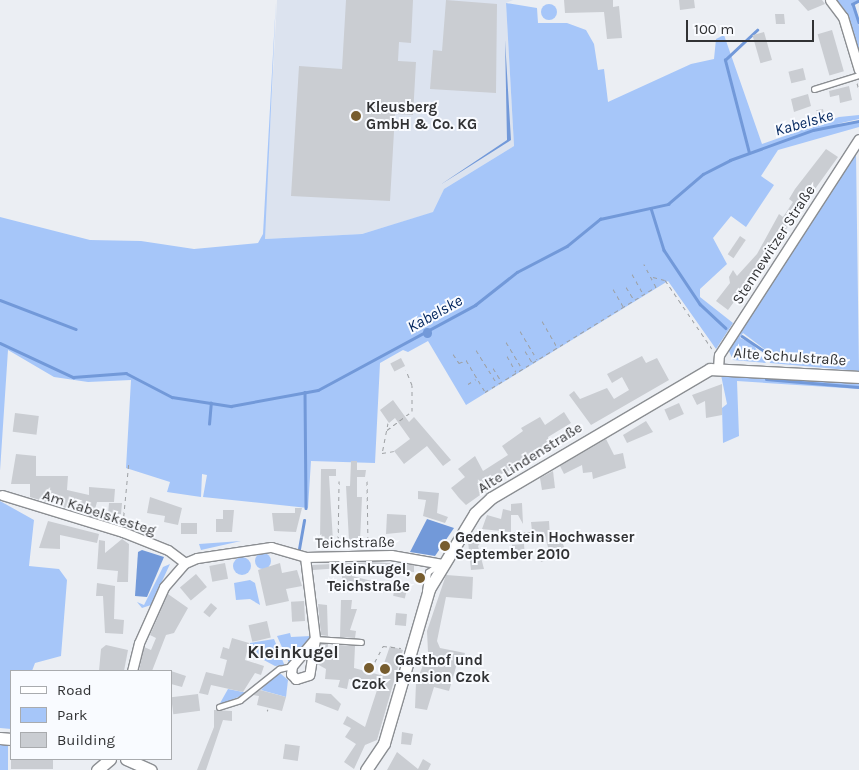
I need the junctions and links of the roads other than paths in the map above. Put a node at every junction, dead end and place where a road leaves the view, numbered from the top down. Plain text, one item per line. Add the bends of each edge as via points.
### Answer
1 (830, 0) edge
2 (859, 70) edge
3 (859, 75) edge
4 (814, 89) dead end
5 (859, 139) edge
6 (718, 368) junction
7 (859, 377) edge
8 (1, 494) edge
9 (531, 535) dead end
10 (459, 537) junction
11 (306, 557) junction
12 (185, 563) junction
13 (442, 564) junction
14 (315, 639) junction
15 (361, 642) dead end
16 (292, 666) junction
17 (132, 670) edge
18 (219, 707) dead end
19 (109, 760) edge
20 (128, 760) edge
21 (97, 770) edge
22 (151, 770) edge
23 (366, 770) edge

1 - 2 street via 844,17
3 - 4 lane
5 - 6 street, Stennewitzer Straße via 719,355
6 - 7 street, Alte Schulstraße
6 - 10 street, Alte Lindenstraße via 702,372 490,498
8 - 12 street, Am Kabelskesteg via 123,532 168,550
9 - 10 lane
10 - 13 street, Alte Lindenstraße
11 - 12 street, Teichstraße via 271,547
11 - 13 street, Teichstraße via 368,555
11 - 14 street
12 - 17 street via 155,605
13 - 23 street, Alte Lindenstraße via 426,600 384,743
14 - 15 lane
14 - 16 street
14 - 16 street via 309,675 296,680 291,674
16 - 18 lane via 279,669 240,700
19 - 21 street
20 - 22 street

